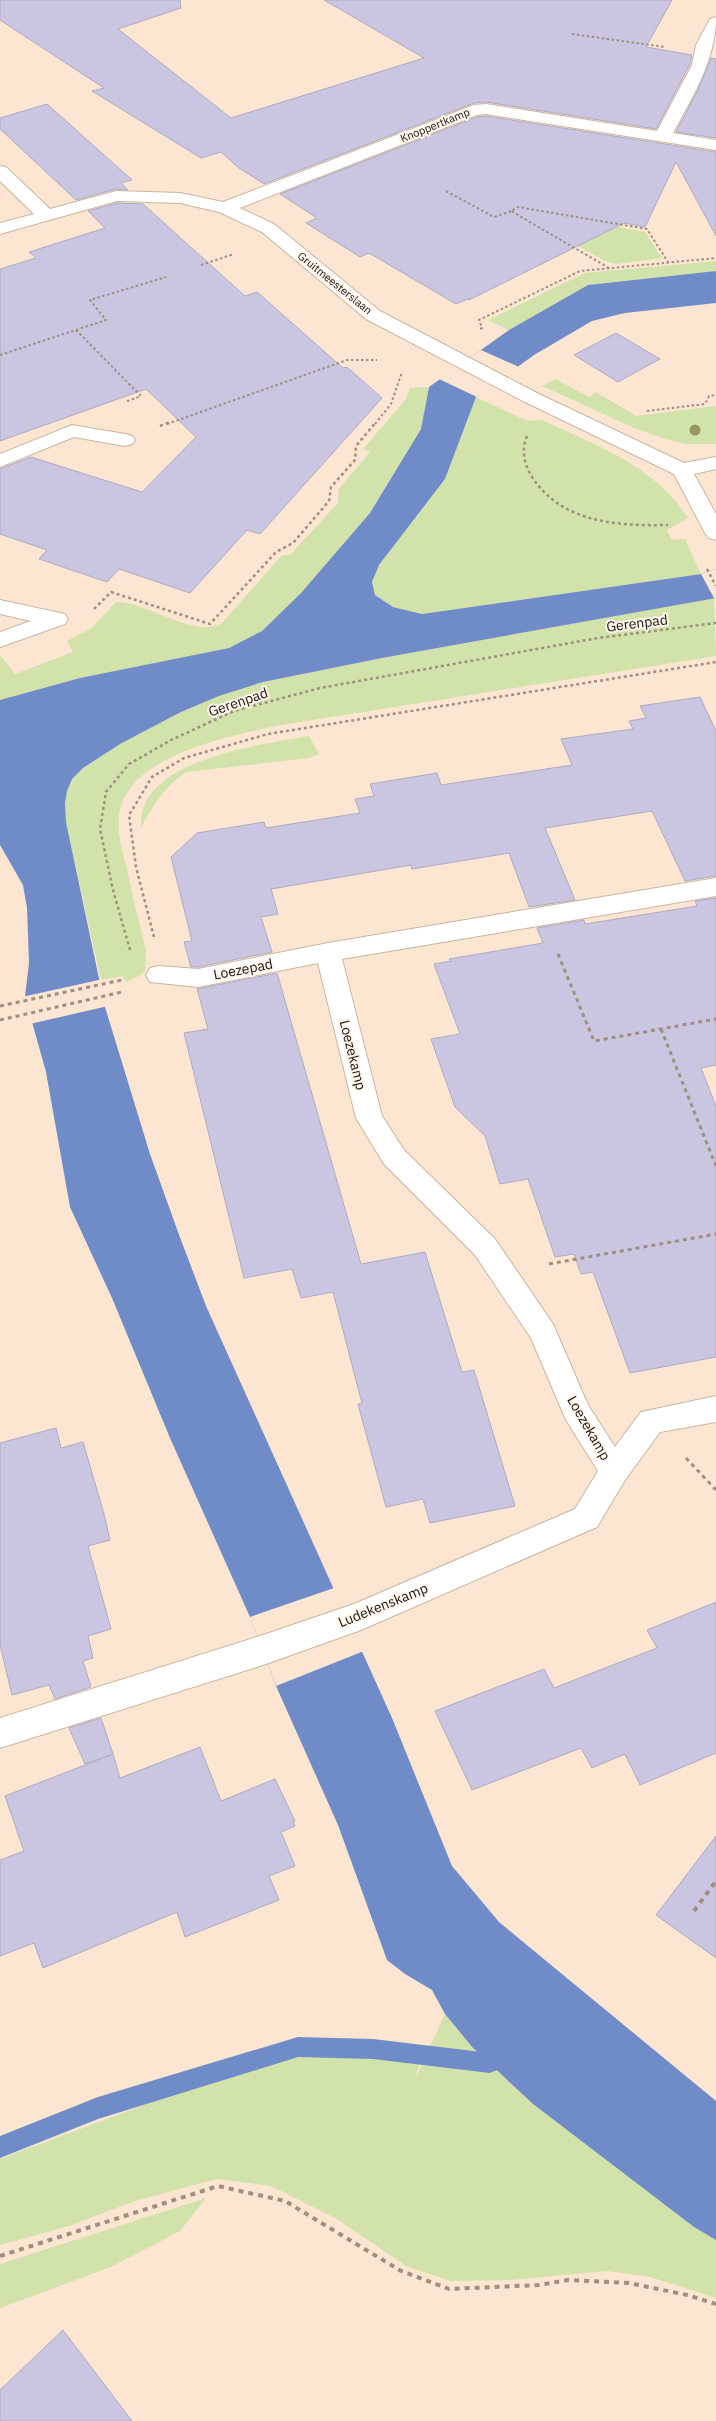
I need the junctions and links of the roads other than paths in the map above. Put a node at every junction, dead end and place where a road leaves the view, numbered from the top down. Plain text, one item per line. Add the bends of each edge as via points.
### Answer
1 (716, 22) edge
2 (663, 136) junction
3 (716, 145) edge
4 (0, 171) edge
5 (224, 208) junction
6 (45, 214) junction
7 (0, 228) edge
8 (125, 440) road end
9 (0, 461) edge
10 (716, 463) edge
11 (682, 470) junction
12 (712, 526) edge
13 (0, 607) edge
14 (0, 640) edge
15 (716, 887) edge
16 (328, 952) junction
17 (158, 975) road end
18 (716, 1409) edge
19 (614, 1471) junction
20 (0, 1734) edge

1 - 2 street via 704,45 700,65
2 - 3 street, Knoppertkamp
2 - 5 street, Knoppertkamp via 486,108
4 - 6 street
5 - 6 street, Gruitmeesterslaan via 180,198 116,196
5 - 11 street, Gruitmeesterslaan via 268,228 373,315 462,363
6 - 7 street, Gruitmeesterslaan
8 - 9 street via 72,431
10 - 11 street
11 - 12 street
13 - 14 street via 57,619
15 - 16 street
16 - 17 street, Loezepad via 198,978
16 - 19 street, Loezekamp via 369,1118 394,1157 486,1247 543,1332 576,1411
18 - 19 street, Ludekenskamp via 652,1420
19 - 20 street, Ludekenskamp via 586,1518 361,1616

